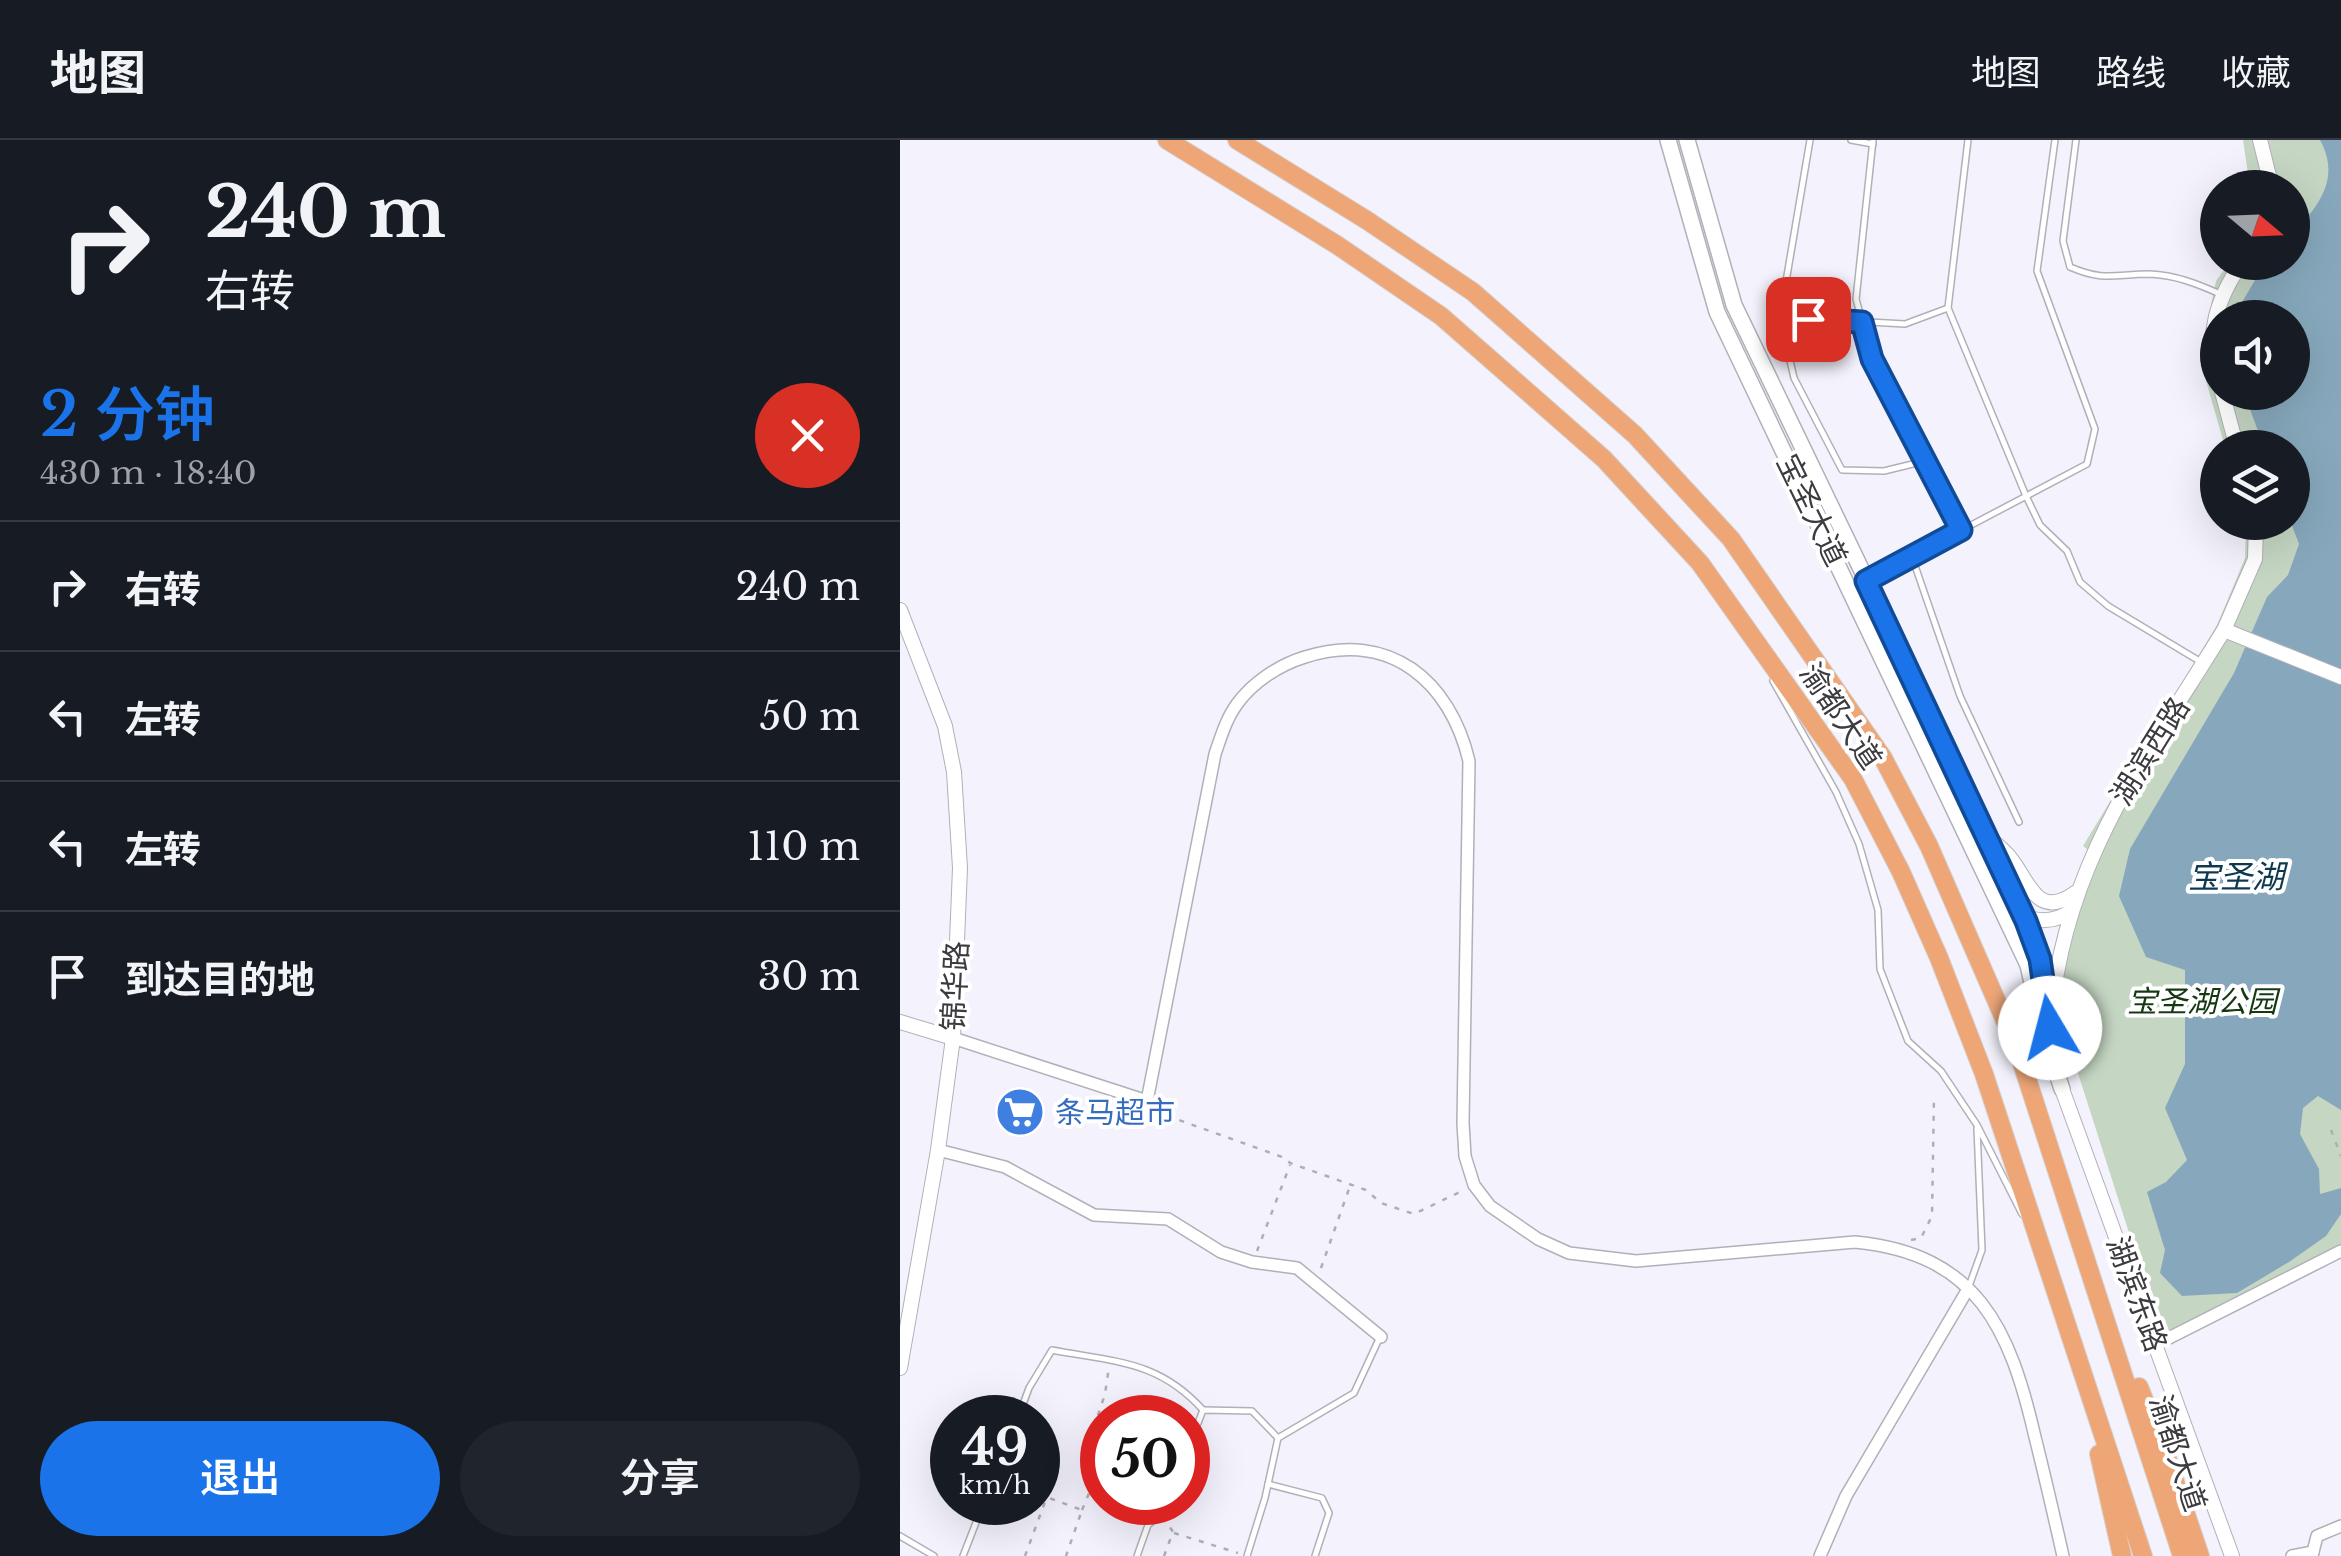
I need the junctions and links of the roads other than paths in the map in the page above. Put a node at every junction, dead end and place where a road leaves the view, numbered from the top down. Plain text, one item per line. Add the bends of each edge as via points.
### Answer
1 (1167, 140) edge
2 (1237, 140) edge
3 (1668, 140) edge
4 (1687, 140) edge
5 (1810, 140) edge
6 (1852, 140) edge
7 (1968, 140) edge
8 (2055, 140) edge
9 (2076, 140) edge
10 (2260, 140) edge
11 (1873, 142) edge
12 (2268, 170) edge
13 (2230, 280) edge
14 (2220, 294) junction
15 (2219, 300) edge
16 (1948, 308) junction
17 (1780, 317) junction
18 (1862, 322) junction
19 (1925, 461) junction
20 (2026, 496) junction
21 (1961, 530) junction
22 (2255, 540) edge
23 (1912, 557) junction
24 (1866, 581) junction
25 (900, 610) edge
26 (2224, 630) junction
27 (1756, 641) junction
28 (2203, 664) junction
29 (2341, 677) edge
30 (2018, 822) dead end
31 (1990, 839) junction
32 (2076, 893) junction
33 (1998, 898) junction
34 (2070, 911) junction
35 (2025, 918) junction
36 (900, 1022) edge
37 (2050, 1028) junction
38 (953, 1038) junction
39 (2062, 1089) junction
40 (1977, 1125) junction
41 (938, 1150) junction
42 (2082, 1247) junction
43 (2341, 1251) edge
44 (2046, 1261) junction
45 (1968, 1290) junction
46 (1380, 1336) joint
47 (2155, 1345) junction
48 (2080, 1366) junction
49 (900, 1368) edge
50 (1026, 1395) edge
51 (1190, 1395) edge
52 (1210, 1410) edge
53 (1278, 1438) junction
54 (1268, 1484) junction
55 (975, 1525) edge
56 (1148, 1525) edge
57 (2341, 1526) edge
58 (900, 1536) edge
59 (2312, 1554) edge
60 (934, 1556) edge
61 (963, 1556) edge
62 (1137, 1556) edge
63 (1247, 1556) edge
64 (1316, 1556) edge
65 (1820, 1556) edge
66 (2063, 1556) edge
67 (2122, 1556) edge
68 (2142, 1556) edge
69 (2182, 1556) edge
70 (2200, 1556) edge
71 (2232, 1556) edge
72 (2292, 1556) edge

1 - 27 highway, 渝都大道 via 1442,316 1604,459 1700,563
2 - 42 highway, 渝都大道 via 1473,292 1635,435 1731,539 1883,758 1929,846 2016,1048
3 - 33 main road, 宝圣大道 via 1717,312
4 - 24 main road, 宝圣大道 via 1734,305
5 - 17 lane
6 - 11 lane
7 - 16 lane
8 - 20 lane via 2037,270 2094,429 2087,464
9 - 14 lane via 2063,241 2070,267 2096,278 2152,274
10 - 12 street
11 - 18 lane via 1856,298
13 - 14 street
14 - 15 street
16 - 18 lane via 1905,324
16 - 20 lane
17 - 18 lane
17 - 19 lane via 1794,378 1842,470 1884,471
18 - 19 lane via 1872,359
19 - 21 lane
20 - 21 lane
20 - 28 lane via 2080,582
21 - 23 lane
22 - 26 street via 2254,559
23 - 24 lane
23 - 30 lane via 1960,696
24 - 31 main road, 宝圣大道
25 - 38 street, 锦华路 via 945,726 954,772 960,868
26 - 28 street, 湖滨西路
26 - 29 street
27 - 40 lane via 1859,844 1878,910 1880,968 1908,1041 1941,1071
27 - 44 highway, 渝都大道 via 1853,779 1901,872 1984,1074
28 - 32 street, 湖滨西路 via 2106,822
31 - 32 street via 2044,902
31 - 35 main road, 宝圣大道
32 - 34 street, 湖滨西路
33 - 35 street
33 - 39 main road, 宝圣大道 via 2028,965
34 - 35 street via 2059,919
34 - 37 street, 湖滨西路
35 - 37 main road, 宝圣大道 via 2040,959
36 - 38 street
37 - 39 main road, 宝圣大道
38 - 41 street, 锦华路
38 - 45 street via 1147,1100 1224,728 1256,684 1299,658 1340,648 1385,655 1407,664 1441,695 1469,761 1463,1123 1474,1185 1499,1214 1569,1253 1599,1258 1885,1245 1942,1269
39 - 47 street, 湖滨东路
40 - 44 lane
40 - 45 lane via 1982,1250
41 - 46 street via 1005,1166 1094,1215 1168,1219 1221,1252 1297,1268
41 - 49 street, 锦华路
42 - 69 highway, 渝都大道
42 - 70 highway
43 - 47 street
44 - 48 highway, 渝都大道
45 - 65 street via 1846,1496
45 - 66 street via 1995,1318 2014,1354
46 - 53 lane via 1354,1393
47 - 71 street, 湖滨东路
48 - 67 highway
48 - 68 highway, 渝都大道
50 - 51 lane via 1052,1350 1149,1368
52 - 53 lane via 1252,1411
53 - 54 lane
54 - 63 lane
54 - 64 lane via 1322,1498 1329,1513
55 - 61 lane
56 - 62 lane
57 - 59 street via 2317,1536
58 - 60 lane
59 - 72 street

